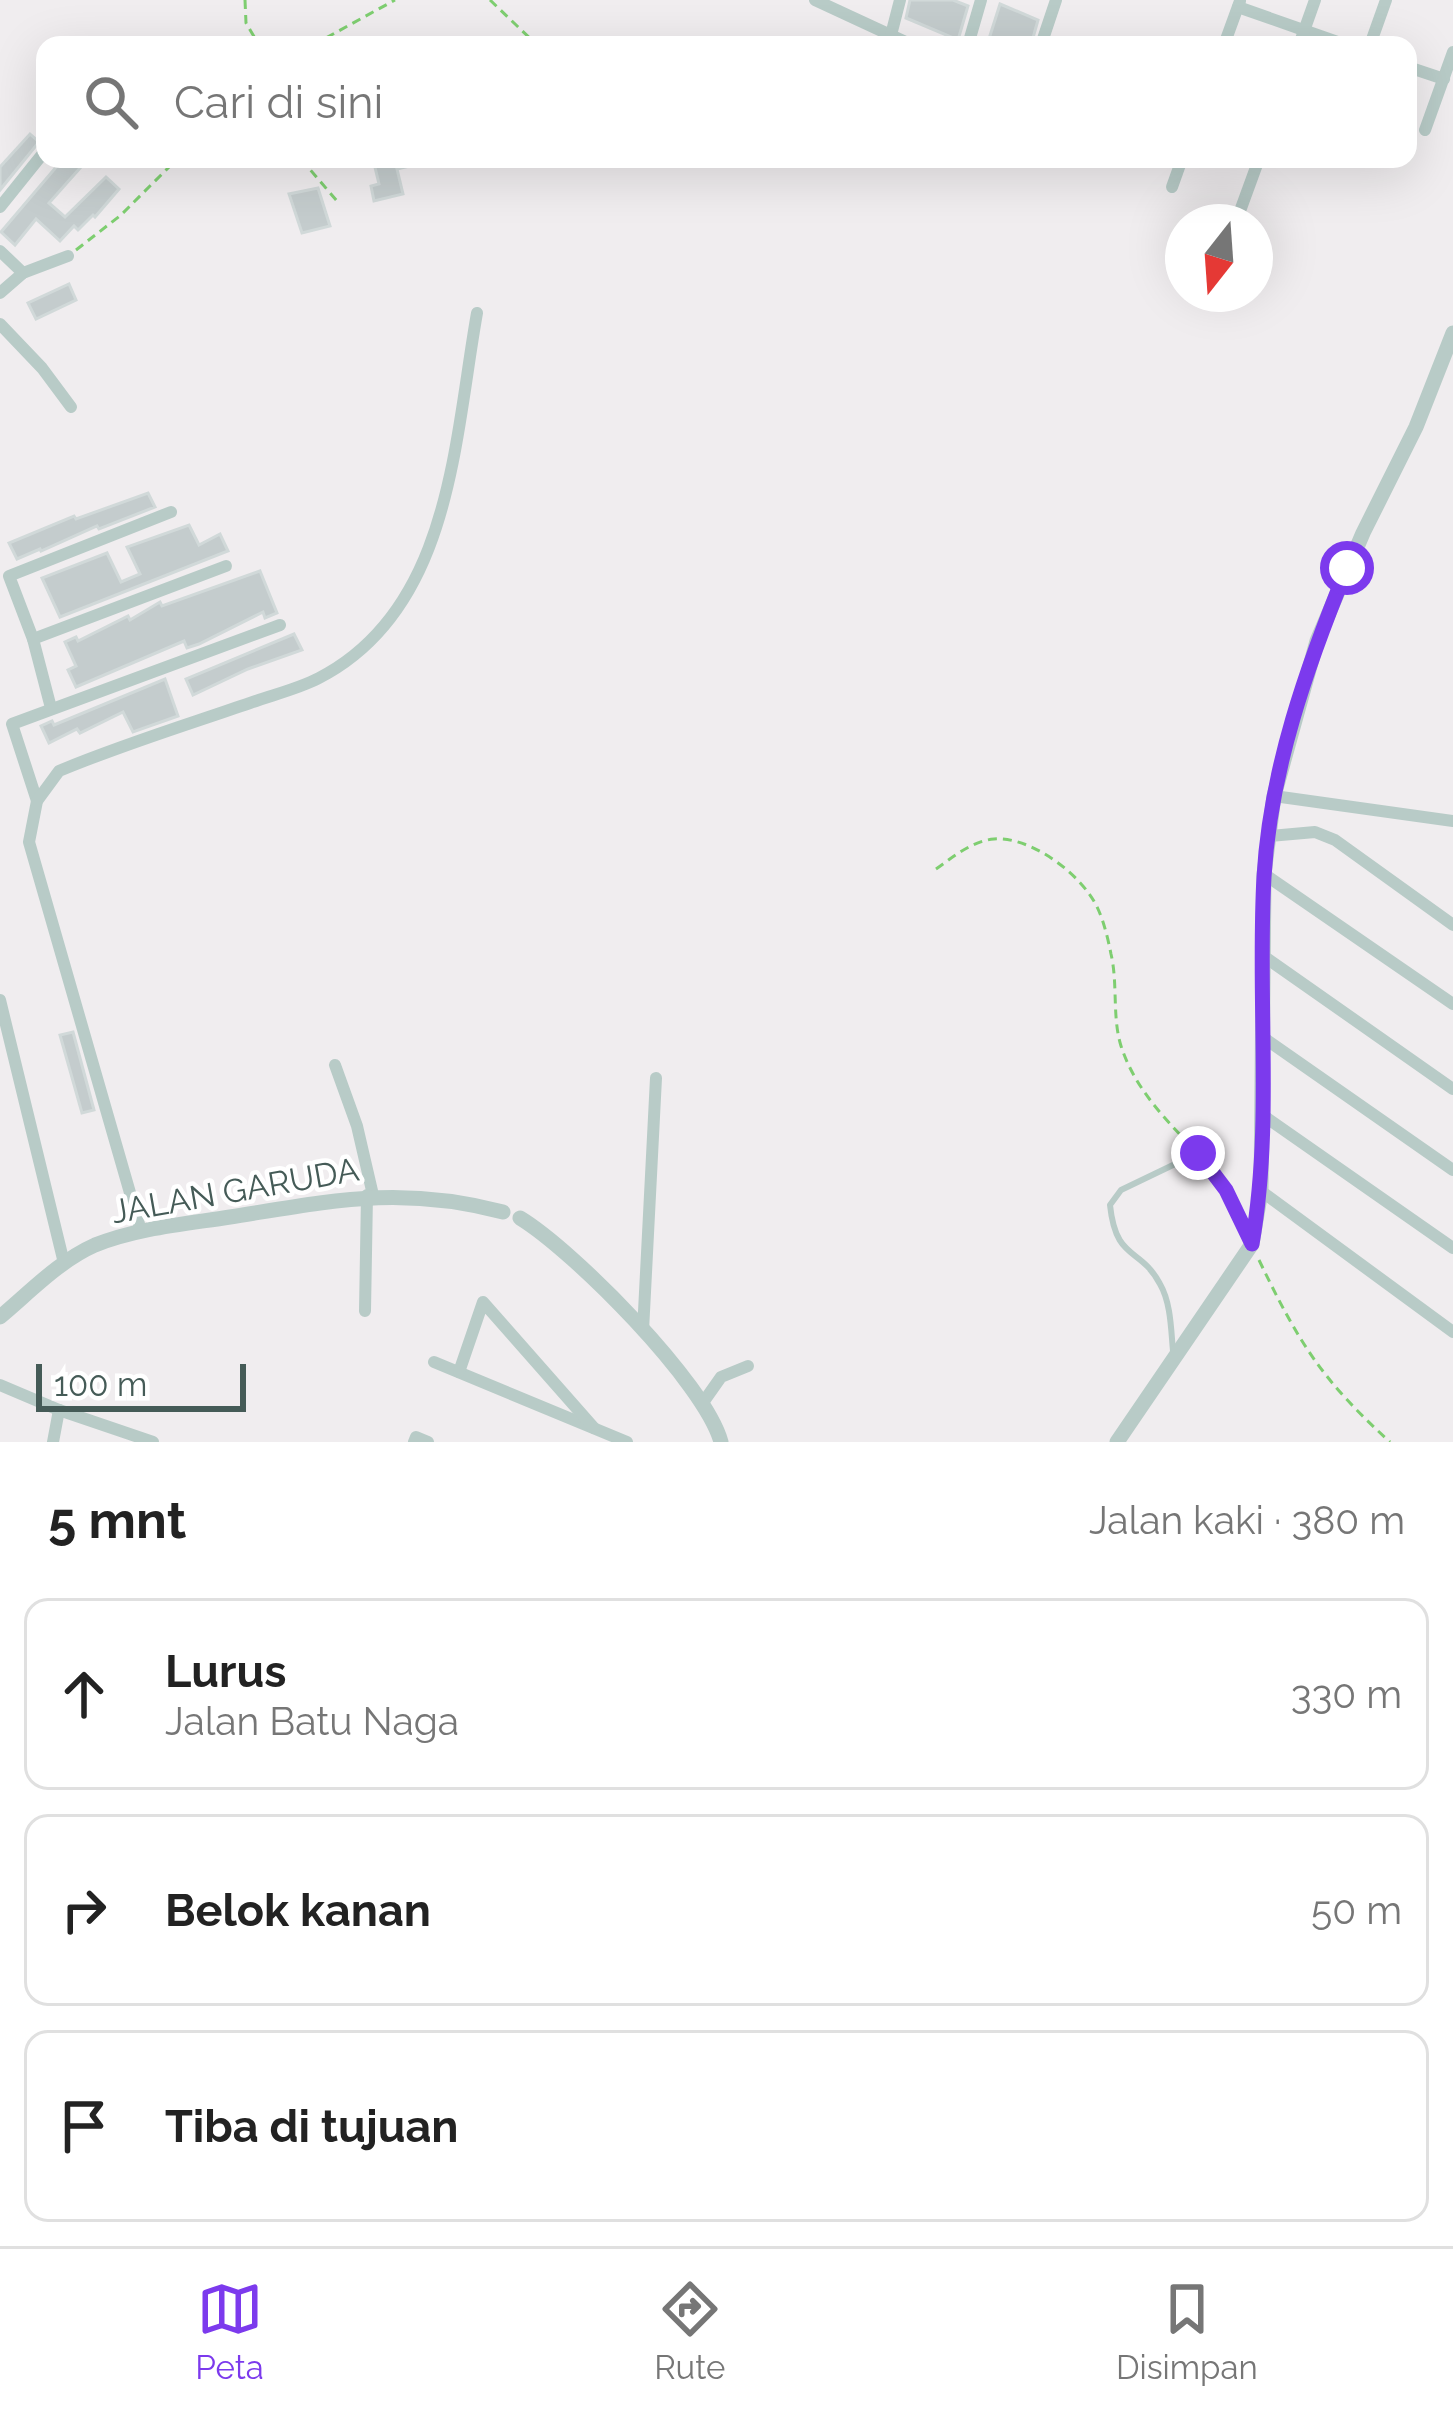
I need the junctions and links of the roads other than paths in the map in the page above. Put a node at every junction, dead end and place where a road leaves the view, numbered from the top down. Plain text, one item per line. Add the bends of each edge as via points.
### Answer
1 (816, 0) edge
2 (901, 0) edge
3 (981, 0) edge
4 (1056, 0) edge
5 (1316, 0) edge
6 (1386, 0) edge
7 (1239, 4) edge
8 (890, 35) joint
9 (971, 36) edge
10 (1044, 36) edge
11 (1227, 36) edge
12 (1298, 36) edge
13 (1303, 36) edge
14 (1373, 36) edge
15 (1453, 52) edge
16 (1417, 70) edge
17 (1444, 79) junction
18 (1425, 130) dead end
19 (36, 162) edge
20 (1179, 168) edge
21 (1255, 168) edge
22 (1172, 187) dead end
23 (1242, 204) edge
24 (0, 207) edge
25 (0, 251) edge
26 (68, 256) road end
27 (22, 273) junction
28 (0, 293) edge
29 (477, 313) dead end
30 (0, 324) edge
31 (1453, 333) edge
32 (71, 407) dead end
33 (171, 512) dead end
34 (226, 566) dead end
35 (280, 625) dead end
36 (33, 639) junction
37 (51, 708) junction
38 (6, 726) edge
39 (1274, 796) junction
40 (37, 801) junction
41 (1453, 821) edge
42 (1269, 836) junction
43 (1264, 874) junction
44 (1453, 925) edge
45 (1262, 955) junction
46 (0, 1000) edge
47 (1453, 1004) edge
48 (1262, 1036) junction
49 (335, 1065) dead end
50 (656, 1078) dead end
51 (1453, 1090) edge
52 (1262, 1114) junction
53 (1198, 1153) road end
54 (1453, 1170) edge
55 (1261, 1191) junction
56 (370, 1195) junction
57 (503, 1212) joint
58 (520, 1218) joint
59 (141, 1231) junction
60 (1453, 1248) edge
61 (64, 1263) junction
62 (364, 1311) dead end
63 (0, 1317) edge
64 (643, 1331) junction
65 (1453, 1333) edge
66 (1174, 1355) junction
67 (434, 1362) dead end
68 (748, 1366) dead end
69 (459, 1372) junction
70 (0, 1385) edge
71 (702, 1404) junction
72 (58, 1410) junction
73 (594, 1428) junction
74 (53, 1442) edge
75 (153, 1442) edge
76 (414, 1442) edge
77 (428, 1442) edge
78 (627, 1442) edge
79 (722, 1442) edge
80 (1117, 1442) edge

1 - 8 street
2 - 8 street
3 - 9 street
4 - 10 street
5 - 13 street
6 - 14 street
7 - 11 street
7 - 12 street
15 - 17 street
16 - 17 street
17 - 18 street
19 - 24 street
20 - 22 street
21 - 23 street
25 - 27 street
26 - 27 street
27 - 28 street
29 - 40 street via 440,518 414,584 370,643 318,679 59,771
30 - 32 street
31 - 39 street via 1317,641
33 - 36 street via 9,576
34 - 36 street
35 - 37 street
36 - 37 street
37 - 38 street
38 - 40 street
39 - 41 street
39 - 42 street
40 - 59 street via 28,842
42 - 43 street
42 - 44 street via 1315,832 1334,840
43 - 45 street
43 - 47 street
45 - 48 street
45 - 51 street
46 - 61 street
48 - 52 street
48 - 54 street
49 - 56 street
50 - 64 street
52 - 55 street
52 - 60 street
53 - 66 lane via 1121,1190 1110,1205 1120,1245 1164,1293
55 - 65 street
55 - 66 street via 1252,1244
56 - 57 street, JALAN GARUDA
56 - 59 street, JALAN GARUDA
56 - 62 street
57 - 58 street
58 - 64 street via 567,1250
59 - 61 street, JALAN GARUDA
61 - 63 street, JALAN GARUDA
64 - 71 street
66 - 80 street
67 - 69 street
68 - 71 street via 721,1377
69 - 73 street
69 - 73 street via 483,1302
70 - 72 street
71 - 79 street
72 - 74 street
72 - 75 street
73 - 78 street
76 - 77 street

